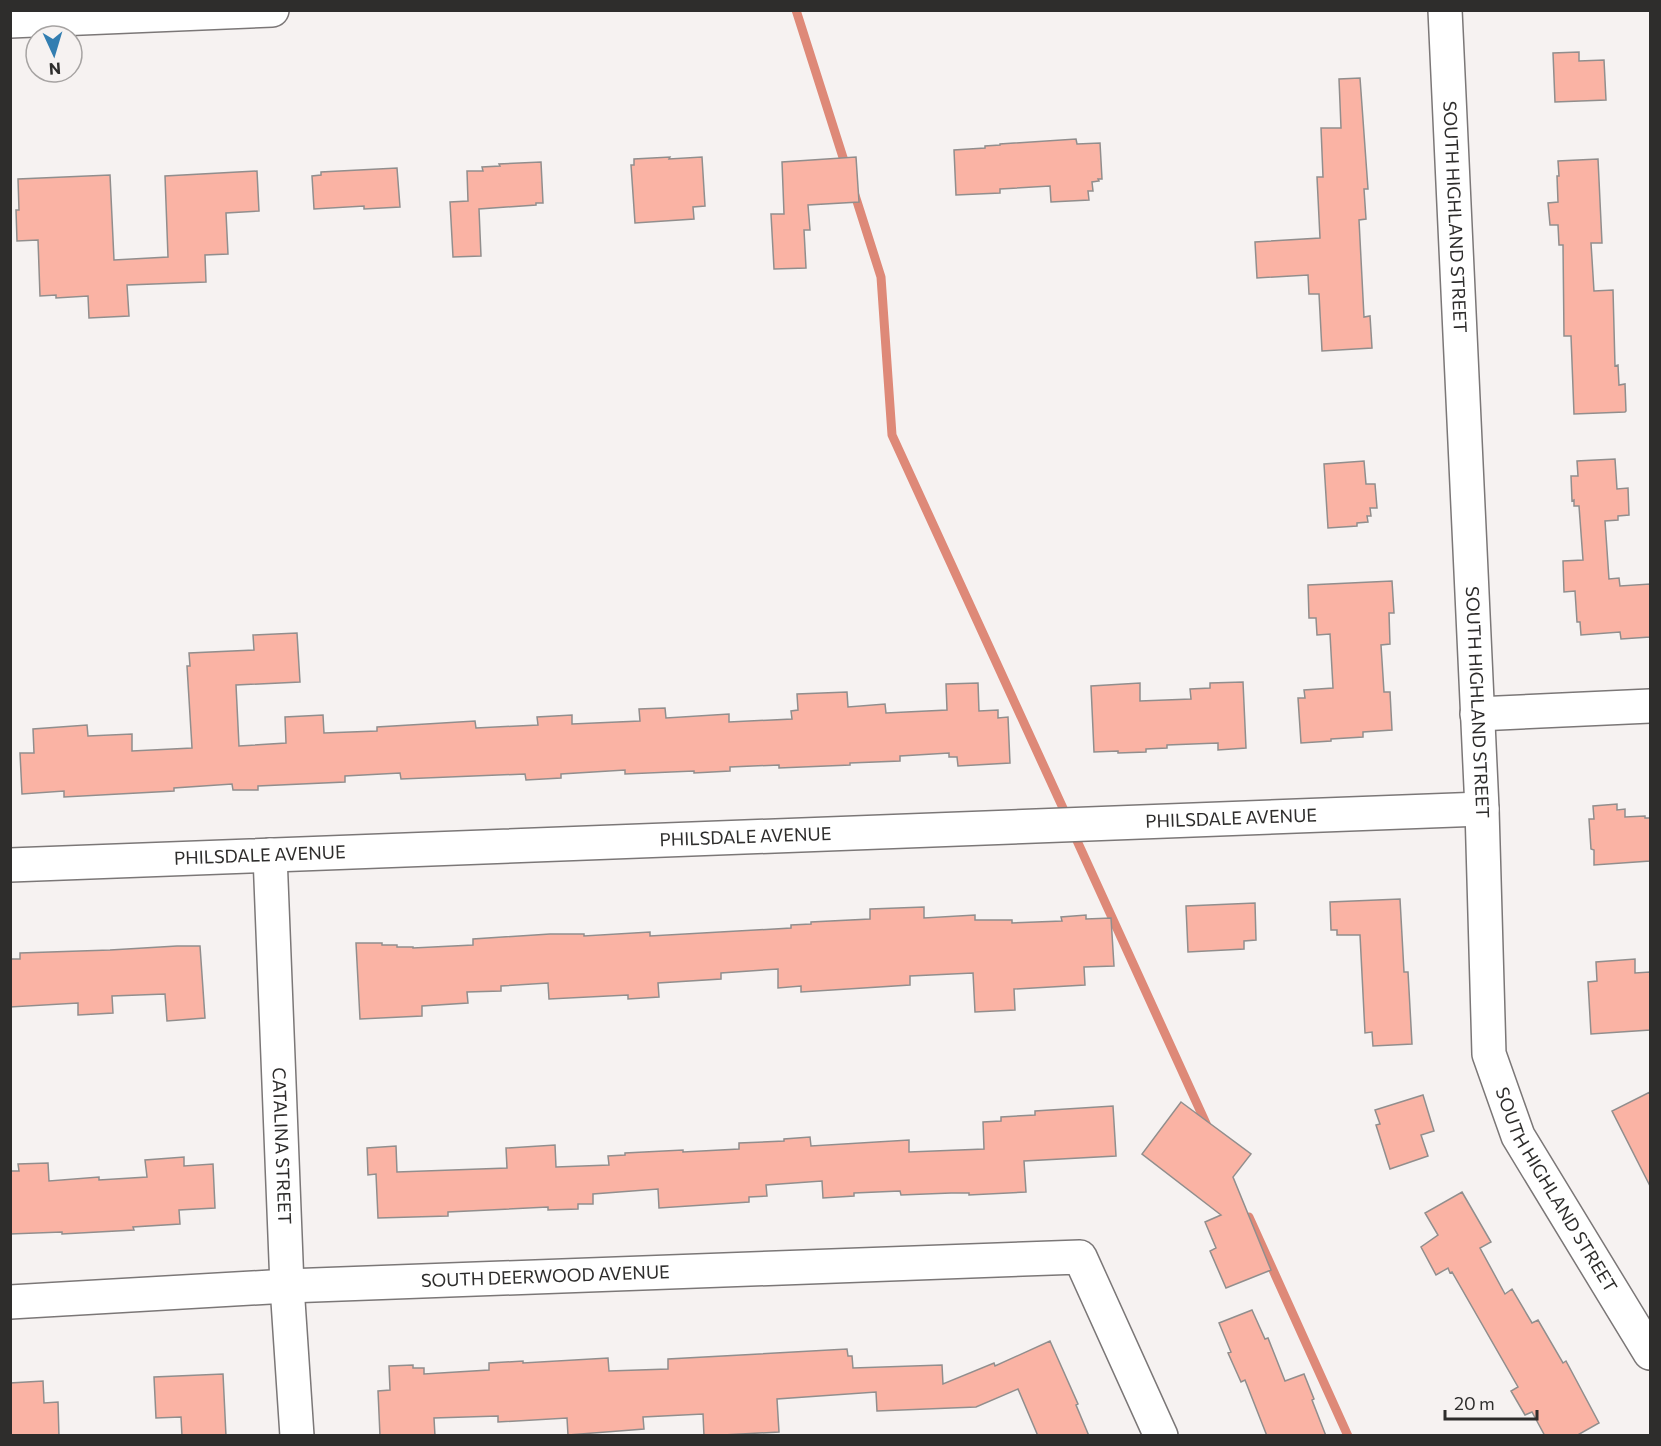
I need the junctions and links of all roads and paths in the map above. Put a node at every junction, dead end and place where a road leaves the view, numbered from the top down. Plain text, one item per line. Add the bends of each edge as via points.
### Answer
1 (272, 10) edge
2 (1445, 10) edge
3 (10, 21) edge
4 (1650, 706) edge
5 (1478, 714) junction
6 (1482, 809) junction
7 (270, 855) junction
8 (10, 865) edge
9 (287, 1286) junction
10 (10, 1302) edge
11 (1650, 1353) edge
12 (297, 1436) edge
13 (1161, 1436) edge

1 - 3 street
2 - 5 street, SOUTH HIGHLAND STREET
4 - 5 street
5 - 6 street, SOUTH HIGHLAND STREET
6 - 7 street, PHILSDALE AVENUE
6 - 11 street, SOUTH HIGHLAND STREET via 1490,1054 1518,1136
7 - 8 street, PHILSDALE AVENUE
7 - 9 street, CATALINA STREET
9 - 10 street, SOUTH DEERWOOD AVENUE
9 - 12 street, CATALINA STREET
9 - 13 street, SOUTH DEERWOOD AVENUE via 1080,1257

